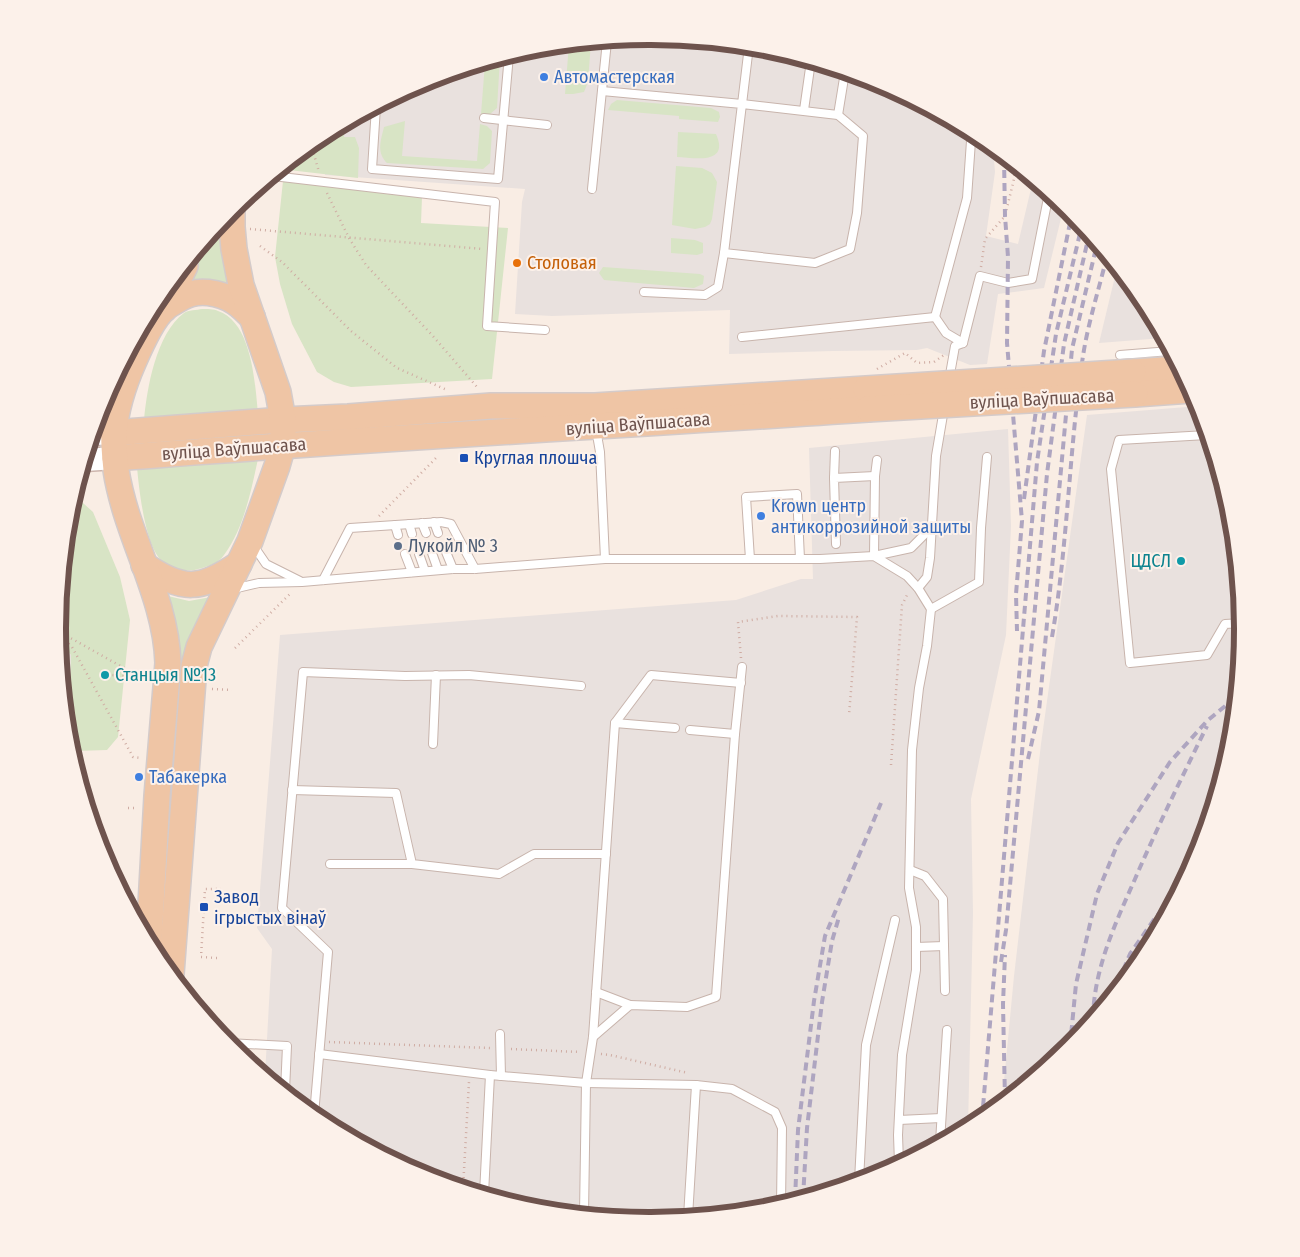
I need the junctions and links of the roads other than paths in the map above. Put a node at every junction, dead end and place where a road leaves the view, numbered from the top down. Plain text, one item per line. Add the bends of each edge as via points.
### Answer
1 (606, 47) edge
2 (748, 53) edge
3 (508, 63) edge
4 (810, 68) edge
5 (844, 78) edge
6 (602, 91) junction
7 (742, 104) junction
8 (804, 110) junction
9 (376, 114) edge
10 (838, 115) junction
11 (484, 118) dead end
12 (503, 121) junction
13 (547, 125) dead end
14 (971, 141) dead end
15 (281, 177) edge
16 (592, 189) dead end
17 (1047, 201) edge
18 (232, 221) edge
19 (724, 253) junction
20 (644, 292) dead end
21 (170, 297) edge
22 (164, 309) junction
23 (252, 317) junction
24 (935, 317) junction
25 (545, 330) dead end
26 (742, 336) dead end
27 (964, 343) junction
28 (1164, 354) edge
29 (1173, 370) edge
30 (1129, 374) junction
31 (1181, 387) edge
32 (869, 390) junction
33 (283, 420) junction
34 (596, 427) junction
35 (103, 433) edge
36 (1201, 435) edge
37 (283, 445) junction
38 (835, 452) dead end
39 (987, 457) dead end
40 (115, 458) junction
41 (91, 460) edge
42 (877, 460) dead end
43 (875, 476) junction
44 (834, 478) junction
45 (434, 522) junction
46 (422, 523) junction
47 (409, 524) junction
48 (395, 525) junction
49 (932, 527) junction
50 (438, 533) dead end
51 (412, 534) dead end
52 (426, 534) dead end
53 (398, 535) dead end
54 (250, 541) junction
55 (836, 544) dead end
56 (446, 552) dead end
57 (432, 553) dead end
58 (406, 554) dead end
59 (419, 554) dead end
60 (874, 556) junction
61 (605, 559) junction
62 (750, 559) junction
63 (800, 559) junction
64 (239, 564) junction
65 (144, 565) junction
66 (453, 569) junction
67 (475, 569) junction
68 (438, 570) junction
69 (425, 571) junction
70 (412, 572) junction
71 (323, 580) junction
72 (302, 582) junction
73 (916, 585) junction
74 (227, 590) junction
75 (931, 609) junction
76 (1234, 623) edge
77 (742, 667) road end
78 (436, 675) junction
79 (741, 683) junction
80 (581, 686) dead end
81 (615, 723) junction
82 (676, 728) dead end
83 (690, 730) dead end
84 (735, 734) junction
85 (432, 744) dead end
86 (292, 790) junction
87 (606, 854) junction
88 (330, 864) dead end
89 (412, 864) junction
90 (910, 870) junction
91 (895, 920) dead end
92 (150, 928) edge
93 (944, 946) junction
94 (916, 947) junction
95 (172, 963) edge
96 (945, 991) dead end
97 (596, 992) junction
98 (630, 1005) junction
99 (947, 1030) dead end
100 (500, 1034) dead end
101 (593, 1037) junction
102 (240, 1044) edge
103 (319, 1054) junction
104 (490, 1075) junction
105 (501, 1076) junction
106 (285, 1083) edge
107 (586, 1083) junction
108 (696, 1084) junction
109 (315, 1106) edge
110 (941, 1118) junction
111 (899, 1120) junction
112 (940, 1135) edge
113 (900, 1156) edge
114 (859, 1173) edge
115 (484, 1188) edge
116 (781, 1197) edge
117 (584, 1208) edge
118 (688, 1211) edge

1 - 6 lane
2 - 7 lane
3 - 12 lane
4 - 8 lane
5 - 10 lane
6 - 7 lane
6 - 16 lane
7 - 8 lane
7 - 19 lane
8 - 10 lane
9 - 12 lane via 372,169 498,179
10 - 19 lane via 863,136 857,213 850,249 815,263
11 - 12 lane
12 - 13 lane
14 - 24 lane via 967,198
15 - 25 lane via 495,202 487,326
17 - 27 lane via 1032,279 1008,283 980,276
18 - 23 main road via 234,249
19 - 20 lane via 718,287 705,296
21 - 22 main road
22 - 23 main road via 185,295 206,292 235,302
22 - 35 main road via 147,334
23 - 33 main road via 278,392
24 - 26 lane
24 - 27 lane via 946,333
27 - 49 lane via 955,346 936,456
28 - 30 lane
29 - 30 main road, вуліца Ваўпшасава
30 - 31 main road, вуліца Ваўпшасава
30 - 32 main road, вуліца Ваўпшасава, bridge
32 - 33 main road, вуліца Ваўпшасава via 595,406 491,406
32 - 34 main road, вуліца Ваўпшасава
33 - 35 main road, вуліца Ваўпшасава
33 - 37 main road
34 - 37 main road, вуліца Ваўпшасава
34 - 61 lane
35 - 40 main road
36 - 76 lane via 1120,440 1111,469 1130,662 1208,655 1225,624
37 - 40 main road, вуліца Ваўпшасава
37 - 54 main road
38 - 44 lane
39 - 75 lane via 979,582
40 - 41 main road, вуліца Ваўпшасава
40 - 65 main road via 119,488
42 - 43 lane
43 - 44 lane
43 - 60 lane
44 - 55 lane
45 - 46 lane
45 - 50 lane
45 - 67 lane via 452,524
46 - 47 lane
46 - 52 lane
47 - 48 lane
47 - 51 lane
48 - 53 lane
48 - 71 lane via 350,528
49 - 60 lane via 911,548
49 - 73 lane via 927,576
54 - 64 main road
54 - 72 lane via 266,564
56 - 66 lane
57 - 68 lane
58 - 70 lane
59 - 69 lane
60 - 63 lane
60 - 73 lane
61 - 62 lane
61 - 67 lane
62 - 63 lane
62 - 63 lane via 746,497 796,494
64 - 65 main road via 222,576 194,585 162,578
64 - 74 main road
65 - 92 main road via 163,622 168,663
66 - 67 lane
66 - 68 lane
68 - 69 lane
69 - 70 lane
70 - 71 lane
71 - 72 lane
72 - 74 lane via 259,583
73 - 75 lane
74 - 95 main road via 199,647 194,666
75 - 90 lane via 912,750
77 - 79 lane
78 - 80 lane via 469,674
78 - 85 lane
78 - 86 lane via 303,672
79 - 81 lane via 652,675
79 - 84 lane
81 - 82 lane
81 - 87 lane
83 - 84 lane
84 - 98 lane via 716,997 687,1006
86 - 89 lane via 396,793
86 - 103 lane via 282,908 328,952
87 - 89 lane via 534,854 499,874
87 - 97 lane
88 - 89 lane
90 - 93 lane via 925,876 943,899
90 - 94 lane
91 - 114 lane via 866,1045
93 - 94 lane
93 - 96 lane
94 - 111 lane via 916,970 902,1055
97 - 98 lane
97 - 101 lane
98 - 101 lane
99 - 110 lane
100 - 105 lane
101 - 107 lane
102 - 106 lane via 287,1046
103 - 104 lane
103 - 109 lane
104 - 105 lane
104 - 115 lane
105 - 107 lane
107 - 108 lane
107 - 117 lane
108 - 116 lane via 732,1089 775,1112 782,1128
108 - 118 lane
110 - 111 lane
110 - 112 lane
111 - 113 lane

